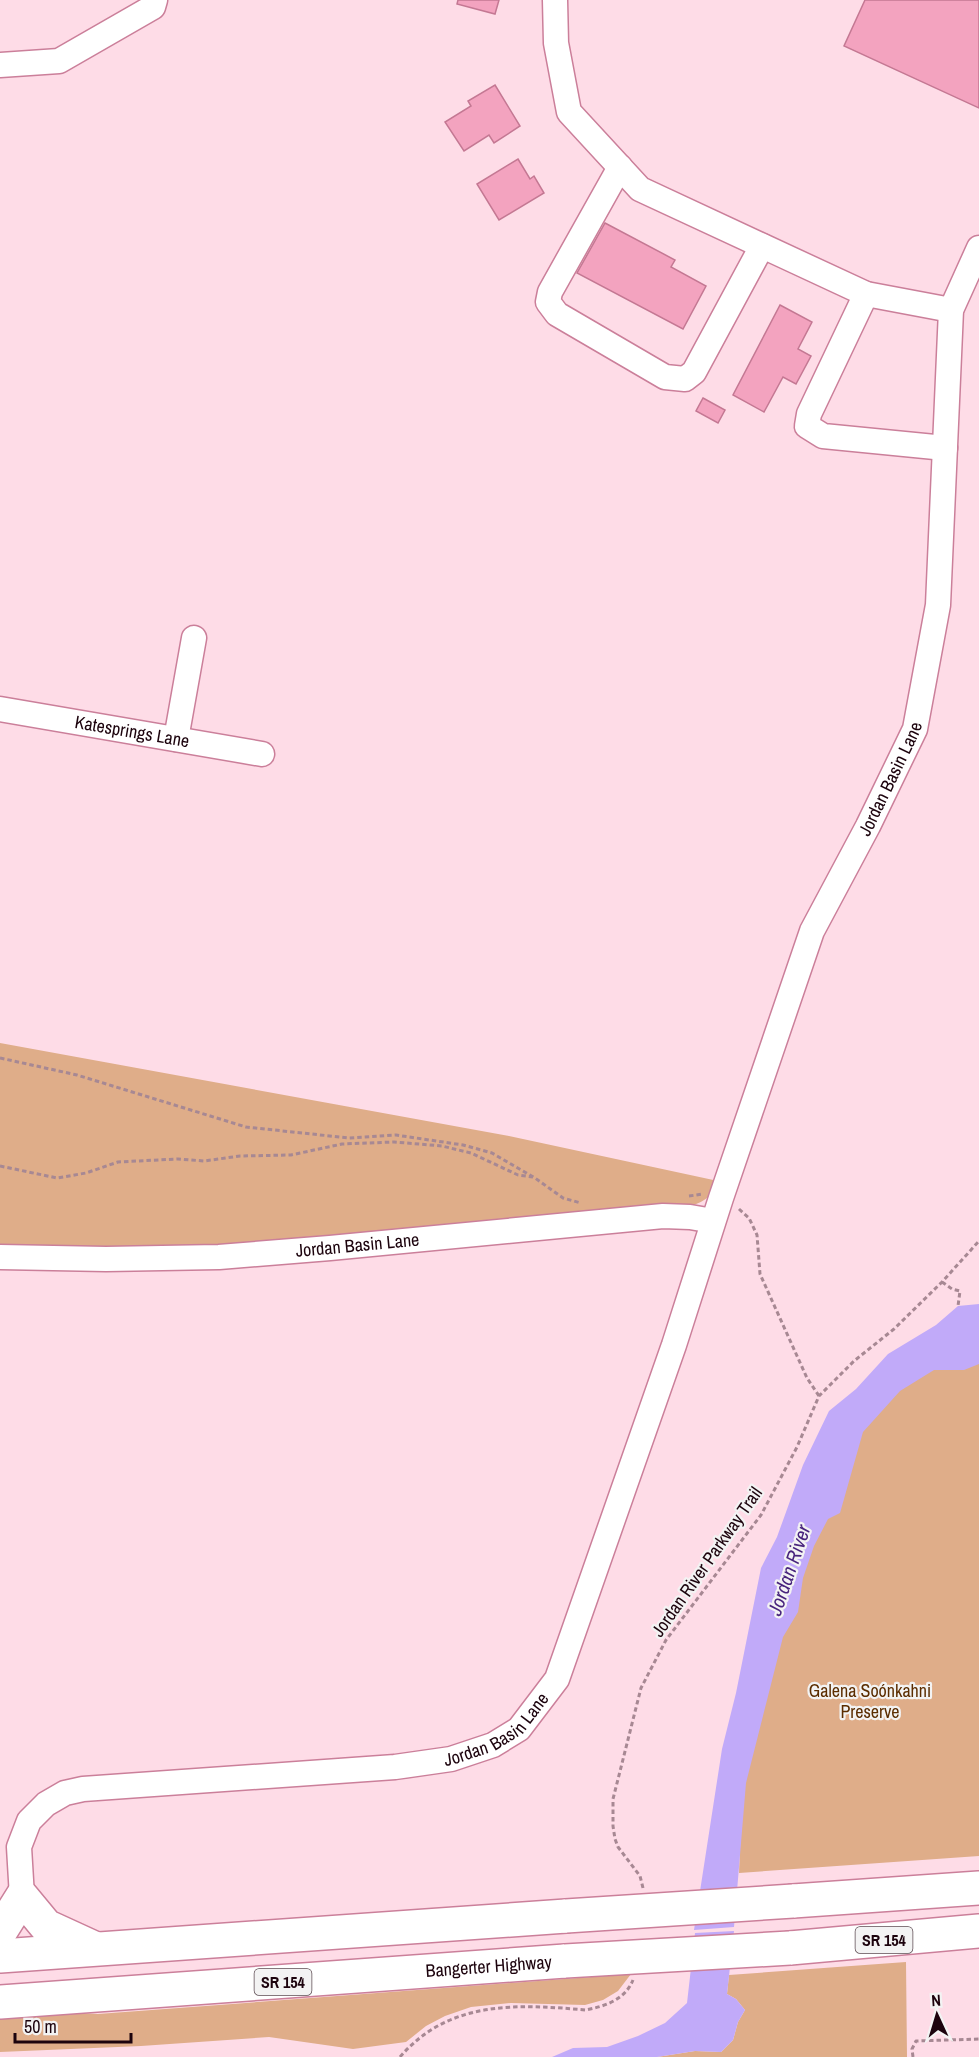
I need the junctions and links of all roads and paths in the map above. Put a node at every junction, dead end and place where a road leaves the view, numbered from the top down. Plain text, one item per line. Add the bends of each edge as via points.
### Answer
1 (155, 0) edge
2 (555, 0) edge
3 (0, 65) edge
4 (620, 167) junction
5 (762, 246) junction
6 (979, 248) edge
7 (866, 294) junction
8 (951, 310) junction
9 (945, 448) junction
10 (194, 638) dead end
11 (0, 709) edge
12 (176, 739) junction
13 (262, 754) dead end
14 (0, 1058) edge
15 (0, 1166) edge
16 (535, 1178) junction
17 (563, 1198) dead end
18 (735, 1205) dead end
19 (713, 1221) junction
20 (979, 1241) edge
21 (0, 1257) edge
22 (942, 1282) junction
23 (958, 1306) dead end
24 (819, 1396) junction
25 (643, 1888) dead end
26 (979, 1888) edge
27 (22, 1897) junction
28 (979, 1931) edge
29 (0, 1932) edge
30 (96, 1949) junction
31 (0, 1956) edge
32 (635, 1976) dead end
33 (0, 2002) edge
34 (979, 2039) edge
35 (400, 2057) edge
36 (913, 2057) edge

1 - 3 street via 153,7 59,61
2 - 4 street via 556,44 569,112
4 - 5 street via 640,189
4 - 5 street via 548,302 557,314 665,377 685,379 694,372
5 - 7 street
6 - 8 street
7 - 8 street
7 - 9 street via 809,414 807,426 823,436
8 - 9 street, Jordan Basin Lane
9 - 19 street, Jordan Basin Lane via 938,605 915,729 812,931
10 - 12 street
11 - 12 street, Katesprings Lane
12 - 13 street, Katesprings Lane
14 - 16 path via 77,1075 246,1127 349,1137 396,1135 463,1145 492,1153
15 - 16 path via 57,1178 118,1162 291,1155 342,1144 394,1142 471,1153 518,1175
16 - 17 path
18 - 24 path via 749,1218 757,1235 759,1274
19 - 21 street, Jordan Basin Lane via 663,1216 219,1257
19 - 27 street, Jordan Basin Lane via 564,1661 557,1678 519,1729 494,1745 440,1761 65,1793 29,1821 19,1847
20 - 22 path, Jordan River Parkway Trail
22 - 23 path via 960,1291
22 - 24 path, Jordan River Parkway Trail
24 - 25 path, Jordan River Parkway Trail via 761,1515 666,1640 641,1688 612,1812 618,1846 640,1876
26 - 30 highway, bridge
27 - 29 highway
27 - 30 highway via 46,1926
28 - 33 highway, Bangerter Highway / SR 154, bridge via 790,1948
30 - 31 highway
32 - 35 path via 621,1996 586,2010 516,2007 458,2016 420,2036
34 - 36 path via 916,2041

